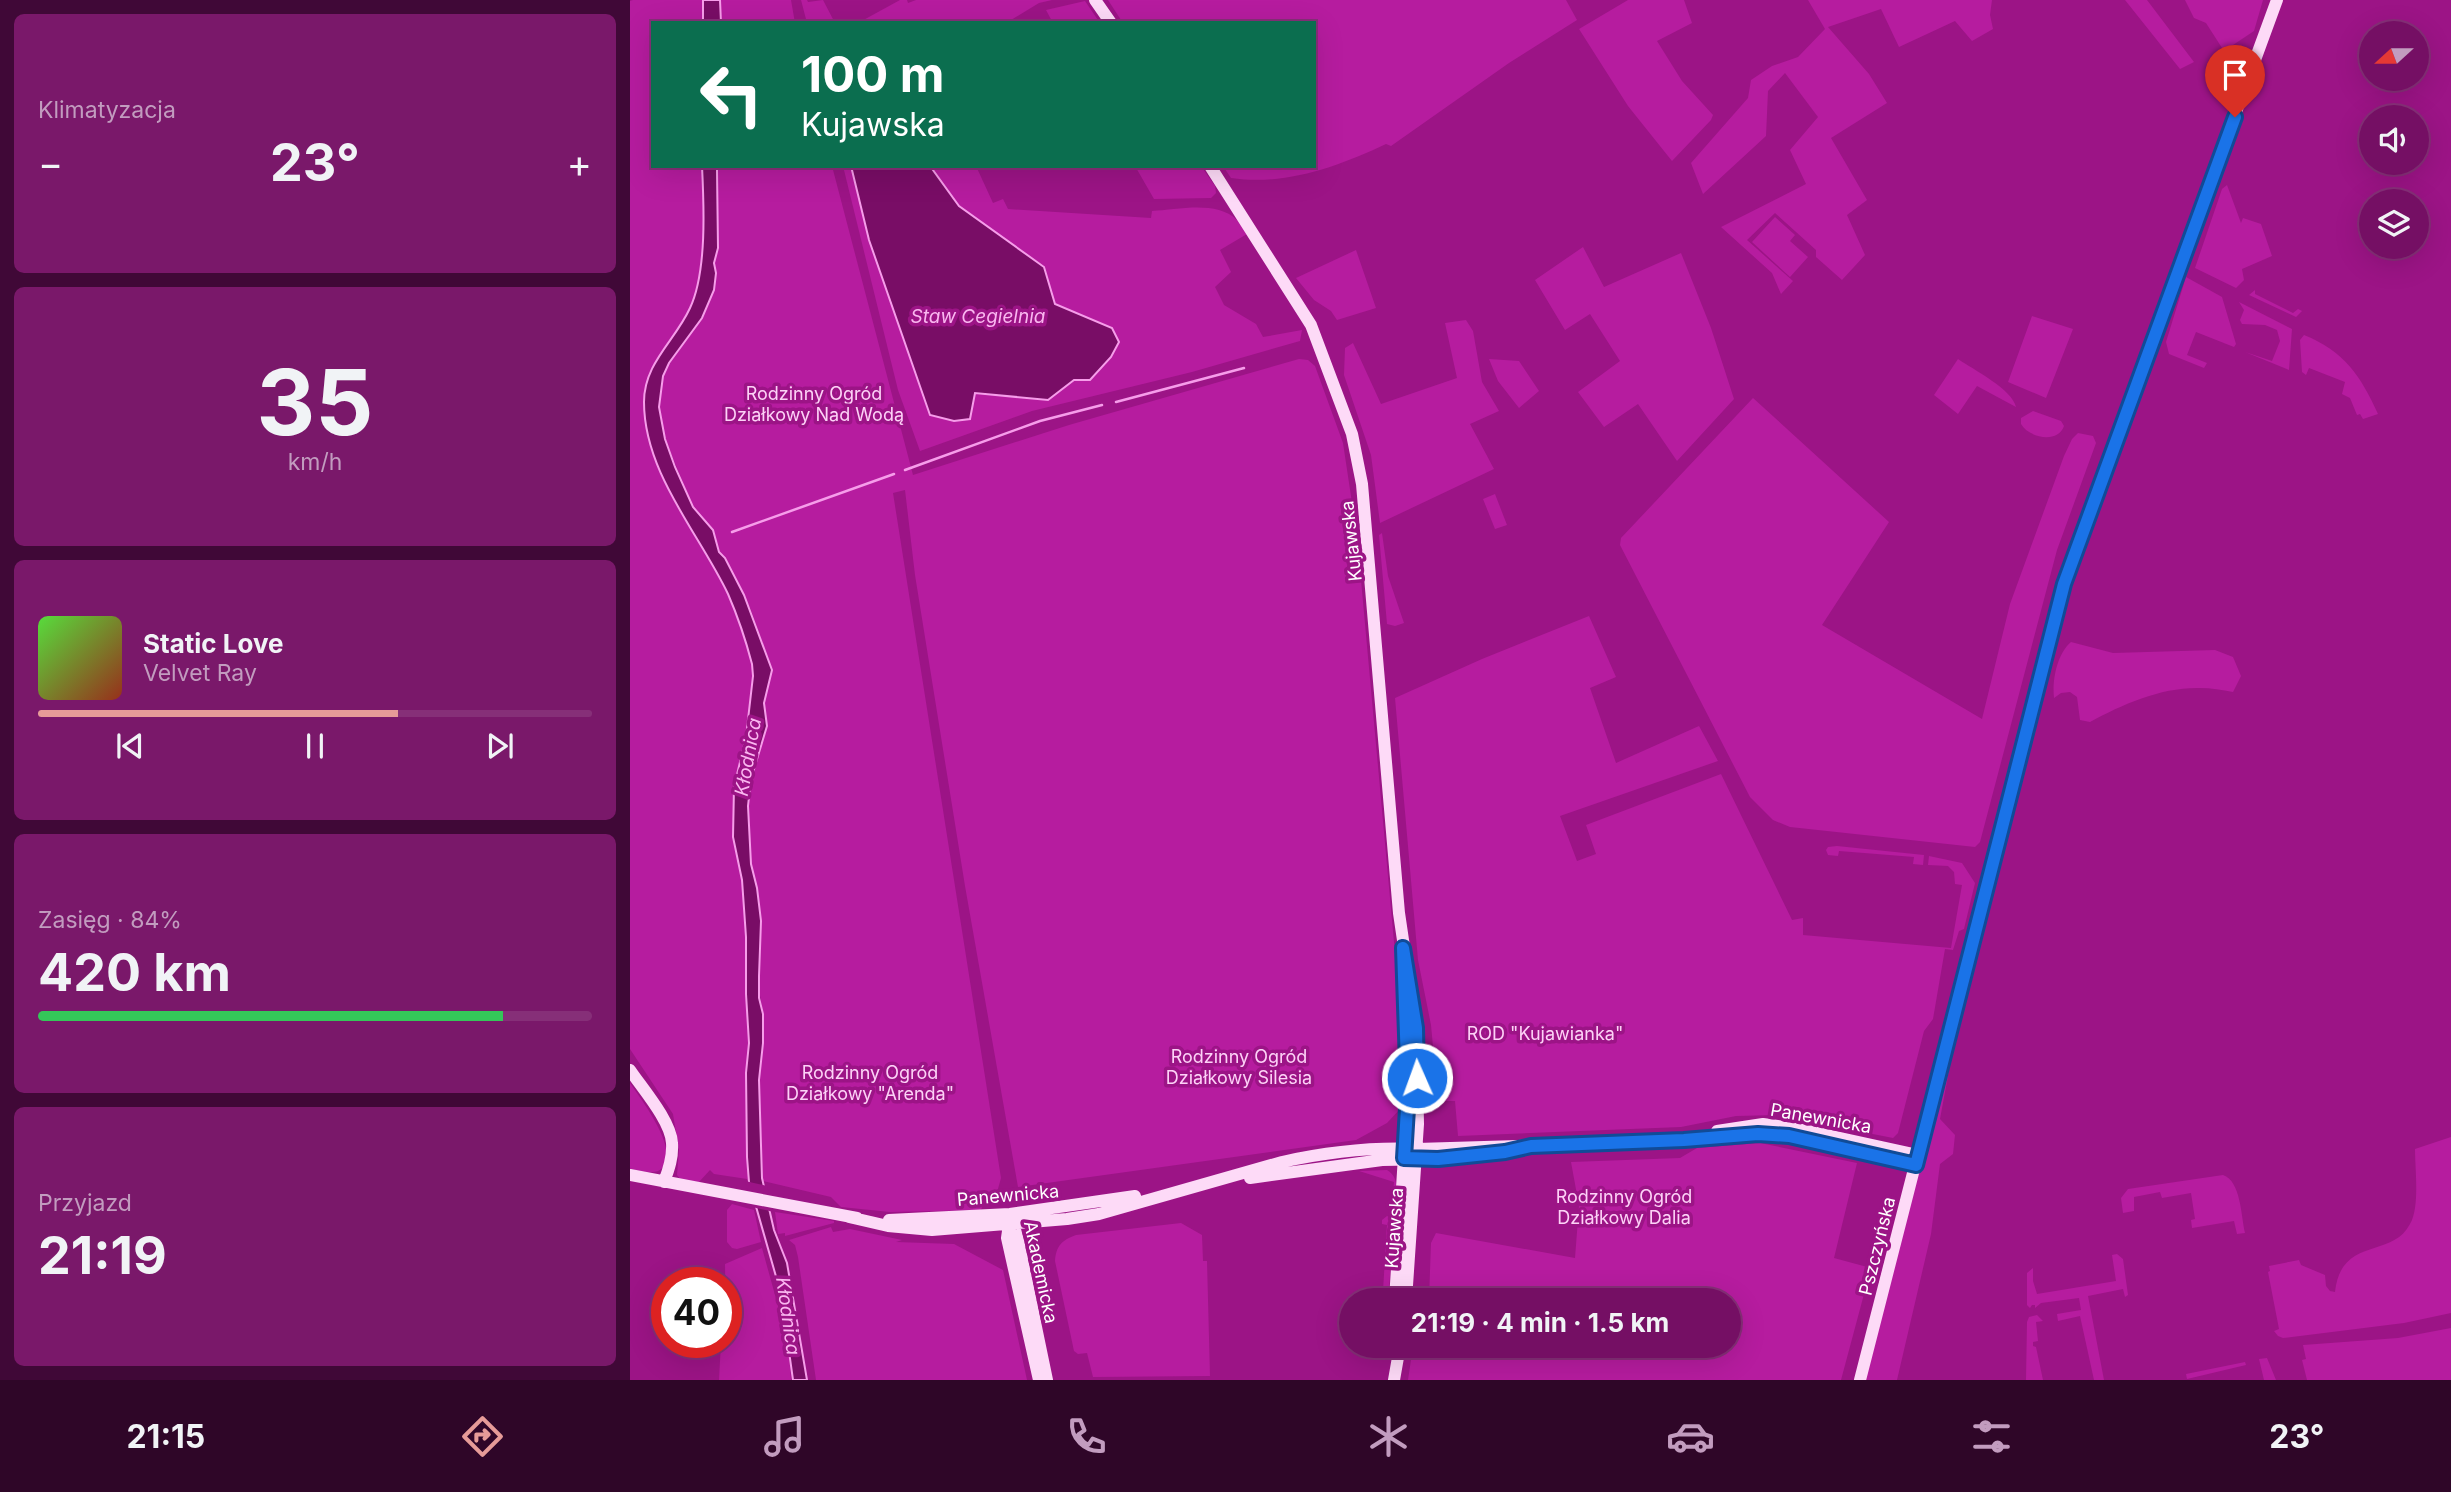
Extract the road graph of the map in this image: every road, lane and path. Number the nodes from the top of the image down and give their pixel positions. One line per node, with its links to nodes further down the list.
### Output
1 (1095, 0): 3 (street)
2 (2277, 0): 10 (street, Pszczyńska)
3 (1110, 21)
4 (1211, 168): 7 (street, Kujawska)
5 (630, 1070): 13 (street)
6 (1531, 1146): 7 (street, Panewnicka); 8 (street, Panewnicka); 10 (street, Panewnicka)
7 (1410, 1154): 8 (street, Panewnicka); 9 (street, Panewnicka); 12 (street, Panewnicka); 14 (street, Kujawska)
8 (1438, 1159): 14 (street)
9 (1382, 1160): 12 (street, Panewnicka); 14 (street)
10 (1917, 1160): 29 (street, Pszczyńska)
11 (630, 1175): 13 (street, Panewnicka)
12 (1218, 1181): 15 (street, Panewnicka)
13 (664, 1182): 16 (street, Panewnicka)
14 (1408, 1186): 22 (street, Kujawska); 23 (street, Kujawska)
15 (1169, 1192): 17 (street, Panewnicka); 18 (street, Panewnicka)
16 (849, 1217): 17 (street, Panewnicka); 19 (street, Panewnicka)
17 (1011, 1220): 18 (street, Panewnicka); 19 (street, Panewnicka); 20 (street, Akademicka); 21 (street, Akademicka)
18 (1031, 1222): 21 (street)
19 (988, 1226): 20 (street)
20 (1007, 1238): 26 (street, Akademicka)
21 (1019, 1245): 27 (street, Akademicka)
22 (1396, 1288)
23 (1406, 1288)
24 (1392, 1358): 28 (street)
25 (1397, 1358): 28 (street)
26 (1039, 1380)
27 (1046, 1380)
28 (1392, 1380)
29 (1860, 1380)

